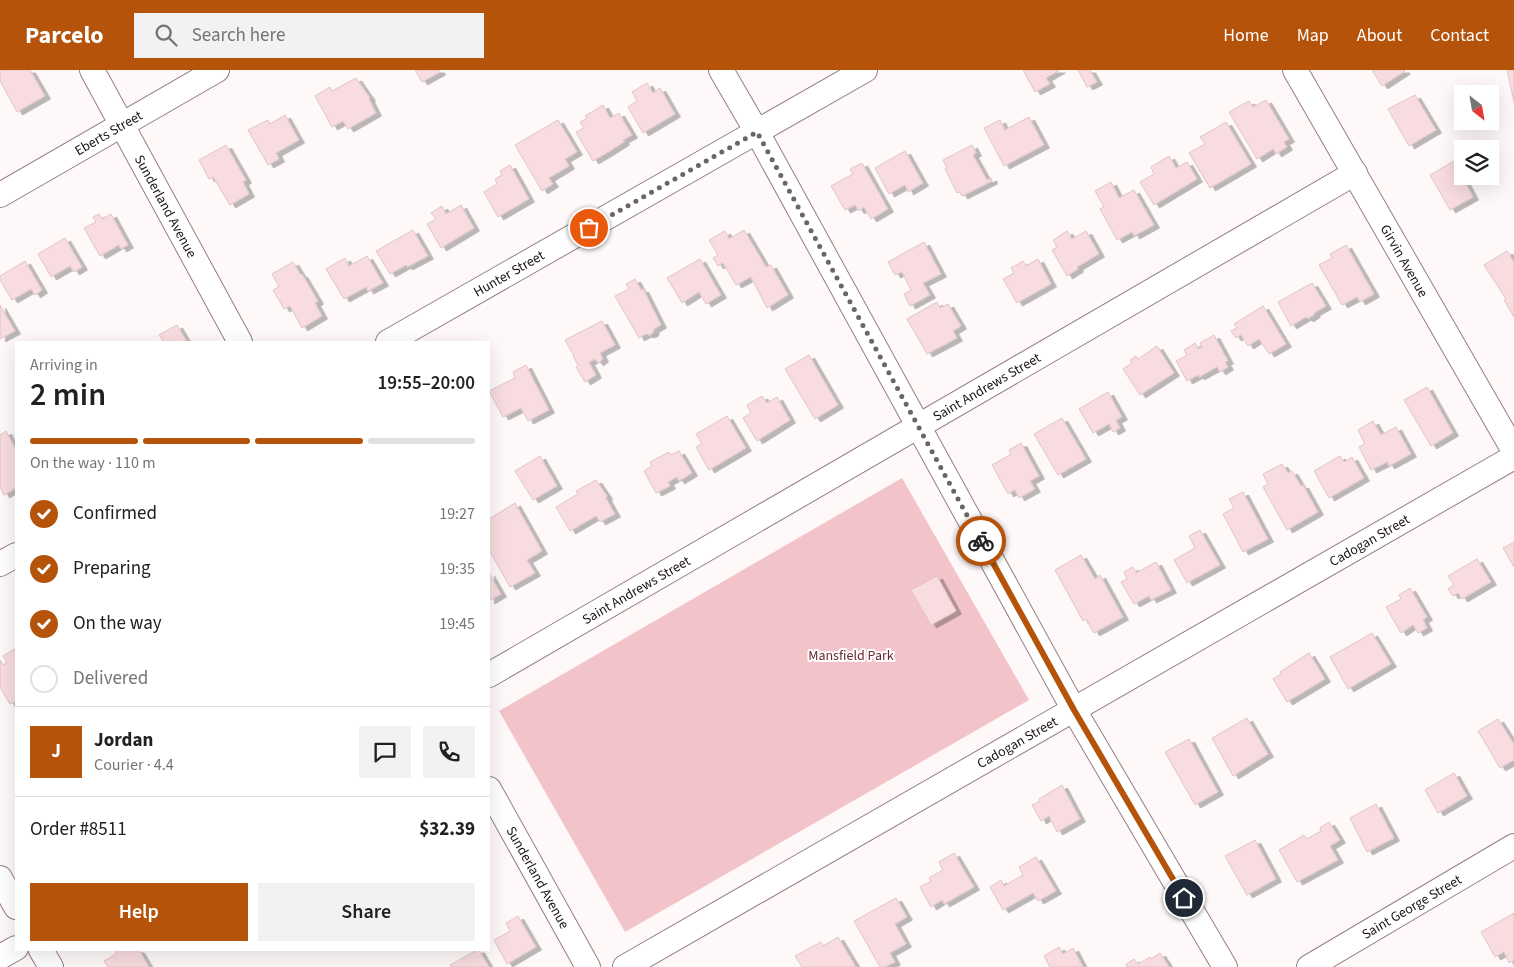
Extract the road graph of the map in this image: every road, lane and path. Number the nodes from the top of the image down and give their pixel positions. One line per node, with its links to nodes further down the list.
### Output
1 (92, 70): 6 (street, Sunderland Avenue)
2 (217, 70): 6 (street, Eberts Street)
3 (721, 70): 7 (street)
4 (865, 70): 7 (street, Hunter Street)
5 (1295, 70): 8 (street, Girvin Avenue)
6 (122, 124): 9 (street, Eberts Street); 10 (street, Sunderland Avenue)
7 (757, 132): 11 (street, Hunter Street); 12 (street)
8 (1355, 173): 12 (street, Saint Andrews Street); 13 (street, Girvin Avenue)
9 (0, 195)
10 (239, 341)
11 (390, 341)
12 (918, 426): 17 (street, Saint Andrews Street); 18 (street)
13 (1514, 451)
14 (1514, 457): 18 (street, Cadogan Street)
15 (15, 556): 16 (street)
16 (0, 564)
17 (490, 673)
18 (1074, 710): 28 (street, Cadogan Street); 29 (street)
19 (490, 791): 27 (street, Sunderland Avenue)
20 (1514, 846): 30 (street, Saint George Street)
21 (0, 878): 22 (street)
22 (15, 905)
23 (15, 949): 25 (street)
24 (42, 951): 26 (street)
25 (0, 957)
26 (51, 967)
27 (588, 967)
28 (625, 967)
29 (1225, 967)
30 (1309, 967)

